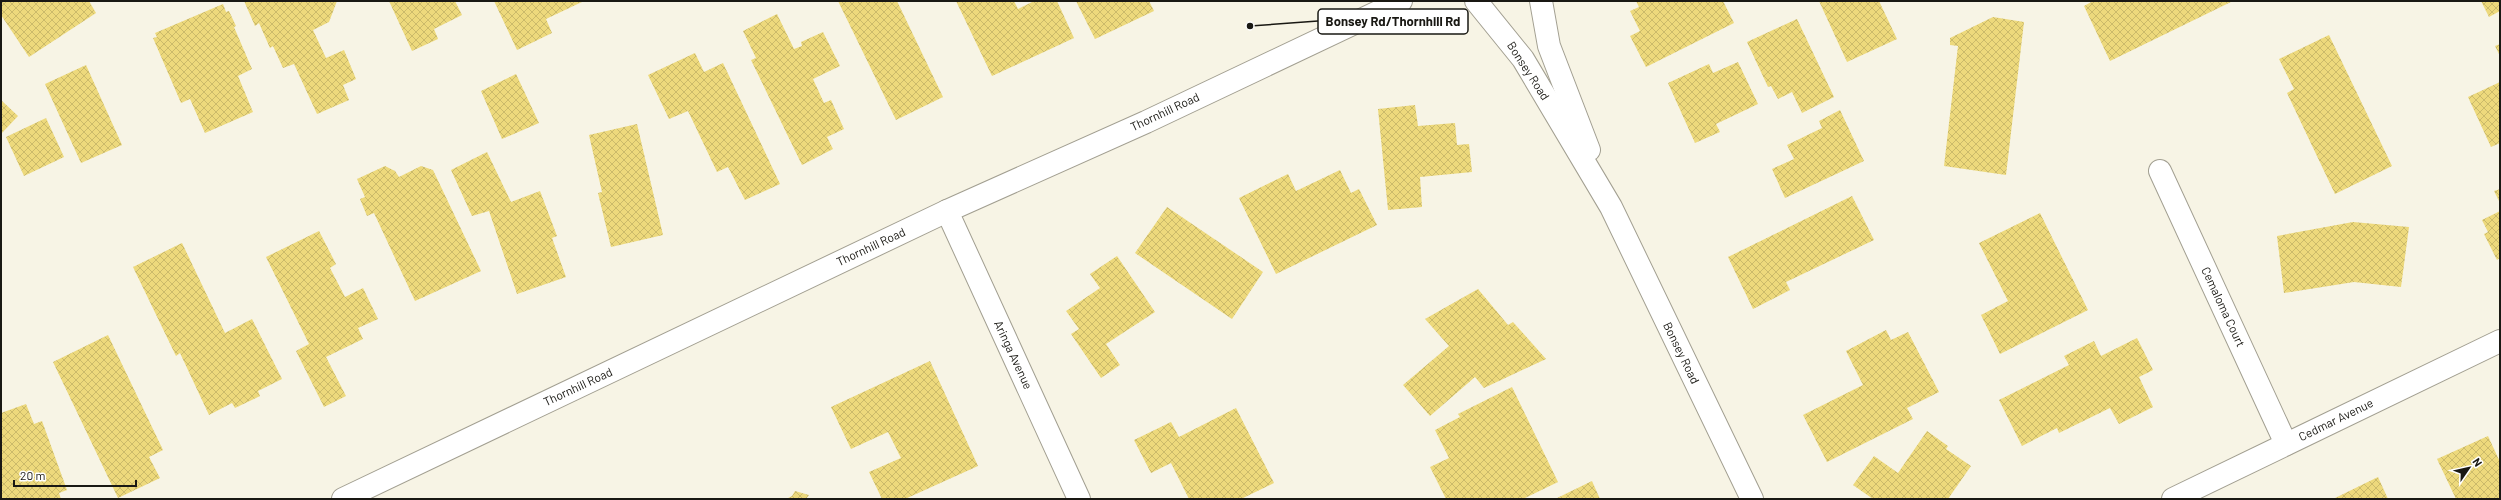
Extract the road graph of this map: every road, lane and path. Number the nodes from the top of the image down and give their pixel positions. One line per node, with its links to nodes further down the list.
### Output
1 (1401, 1): 6 (street, Thornhill Road)
2 (1476, 1): 5 (street, Bonsey Road)
3 (1541, 1): 5 (street, Bonsey Road)
4 (2160, 171): 8 (street, Cemaloma Court)
5 (1610, 207): 11 (street, Bonsey Road)
6 (947, 211): 9 (street, Thornhill Road); 10 (street, Aringa Avenue)
7 (2500, 342): 8 (street, Cedmar Avenue)
8 (2286, 444): 12 (street, Cedmar Avenue)
9 (343, 499)
10 (1079, 499)
11 (1752, 499)
12 (2173, 499)

